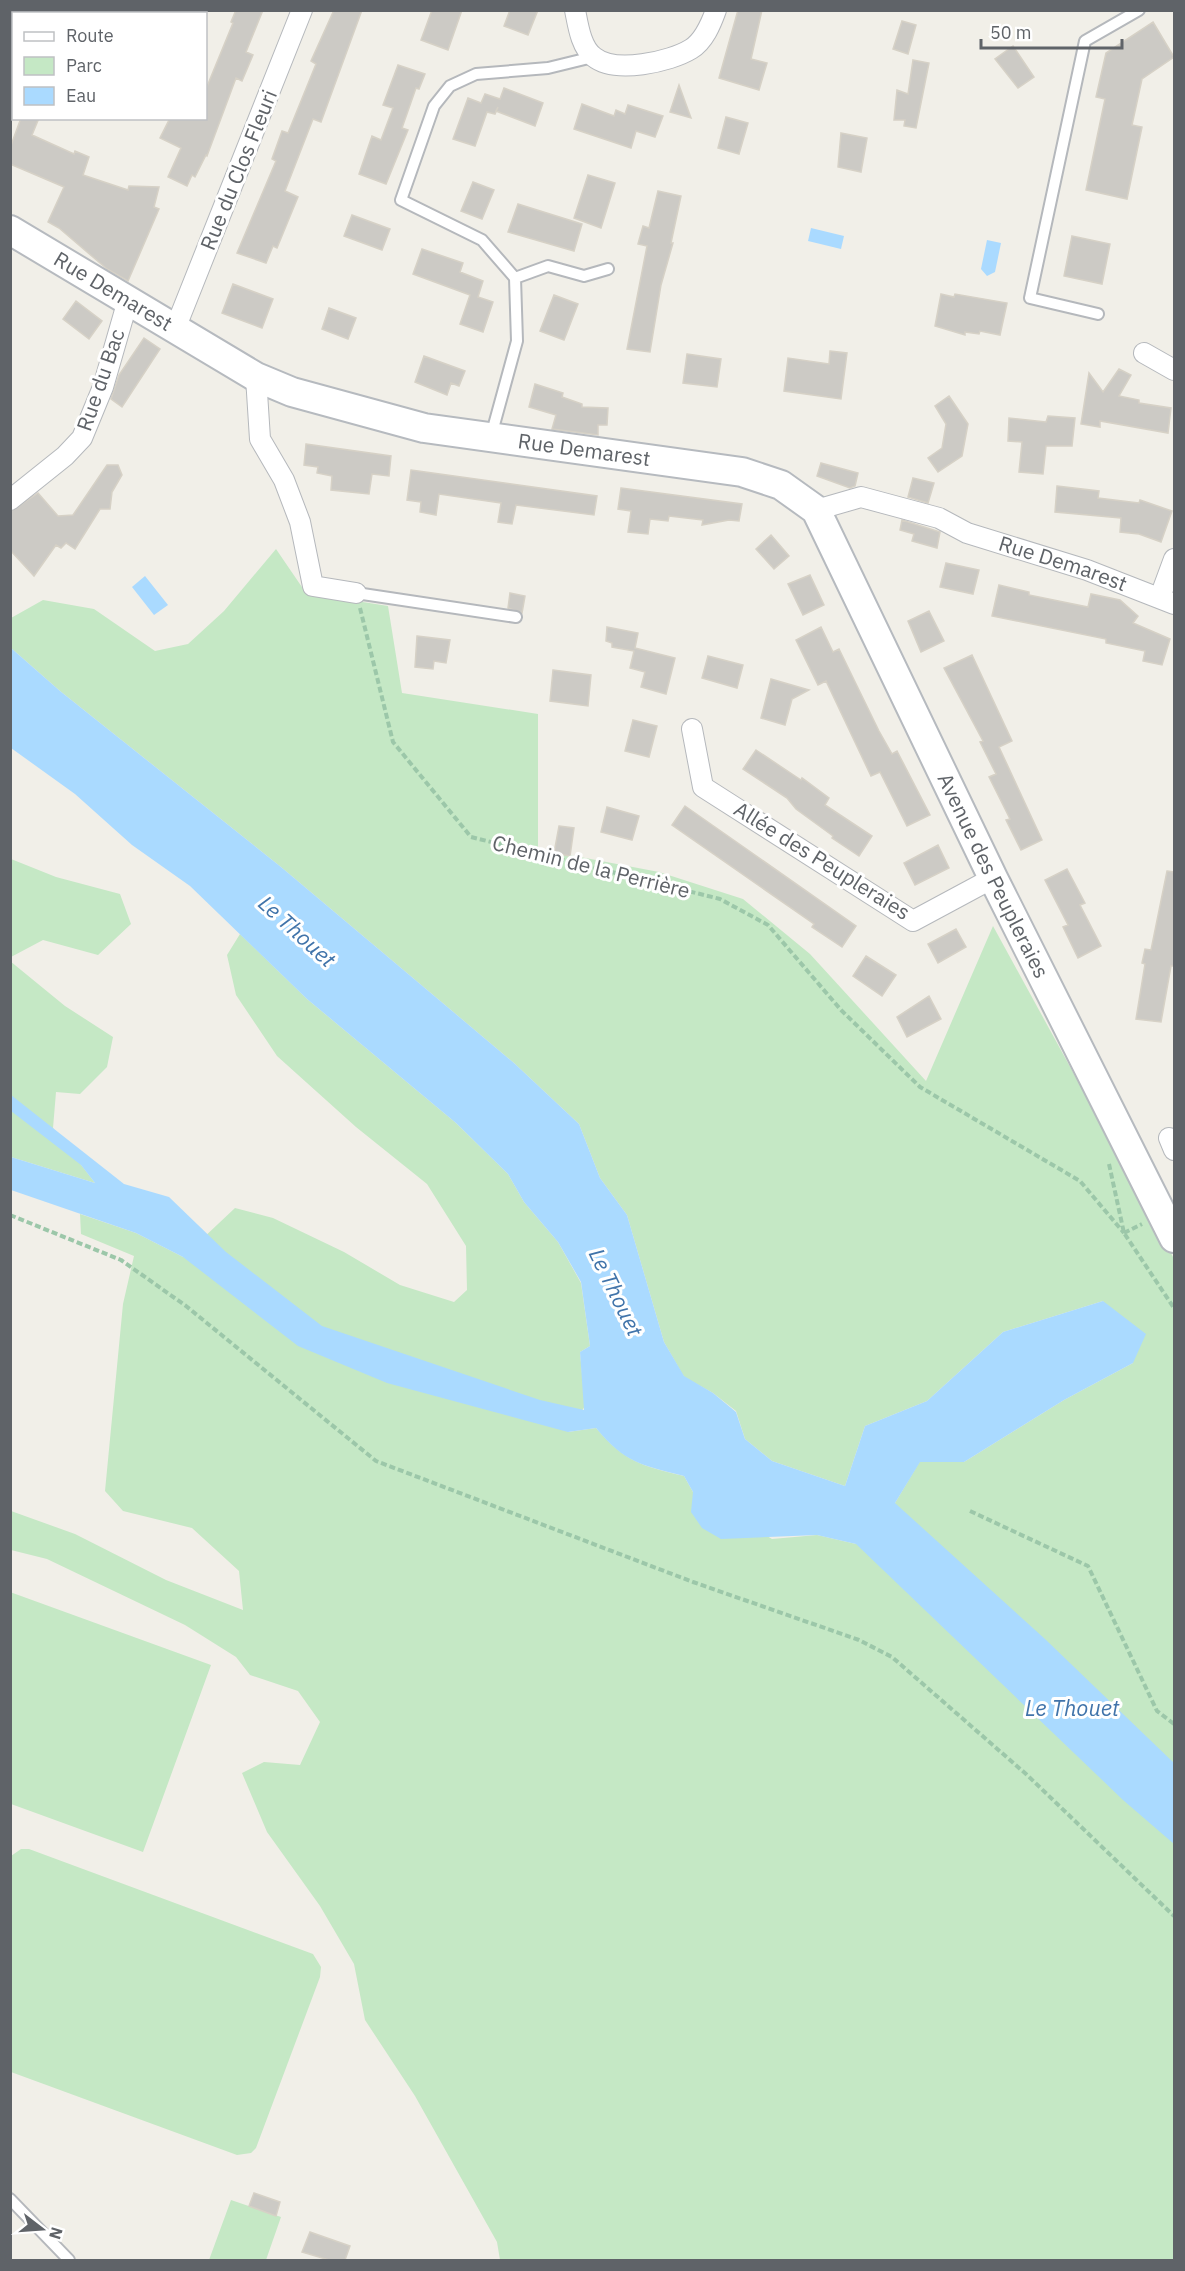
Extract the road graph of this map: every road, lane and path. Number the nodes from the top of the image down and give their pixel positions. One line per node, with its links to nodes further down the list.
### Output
1 (302, 10): 11 (street, Rue du Clos Fleuri)
2 (575, 10): 5 (street)
3 (716, 10): 5 (street)
4 (1139, 10): 10 (lane)
5 (593, 57): 8 (lane)
6 (10, 230): 9 (street, Rue Demarest)
7 (608, 269): 8 (lane)
8 (515, 278): 15 (lane)
9 (128, 300): 11 (street, Rue Demarest); 16 (street, Rue du Bac)
10 (1098, 314)
11 (175, 329): 14 (street, Rue Demarest)
12 (1144, 353): 13 (street)
13 (1174, 370)
14 (256, 377): 15 (street, Rue Demarest); 19 (street)
15 (490, 439): 17 (street, Rue Demarest)
16 (10, 500)
17 (816, 510): 20 (street, Rue Demarest); 23 (street, Avenue des Peupleraies)
18 (1174, 559): 20 (street)
19 (356, 593): 21 (lane); 26 (path, Chemin de la Perrière)
20 (1167, 600)
21 (516, 617)
22 (692, 729): 23 (street, Allée des Peupleraies)
23 (993, 878): 25 (street, Avenue des Peupleraies)
24 (10, 1215): 29 (path)
25 (1174, 1238)
26 (1174, 1308)
27 (970, 1511): 28 (path)
28 (1174, 1724)
29 (1174, 1916)
30 (10, 2199): 31 (lane)
31 (69, 2260)

